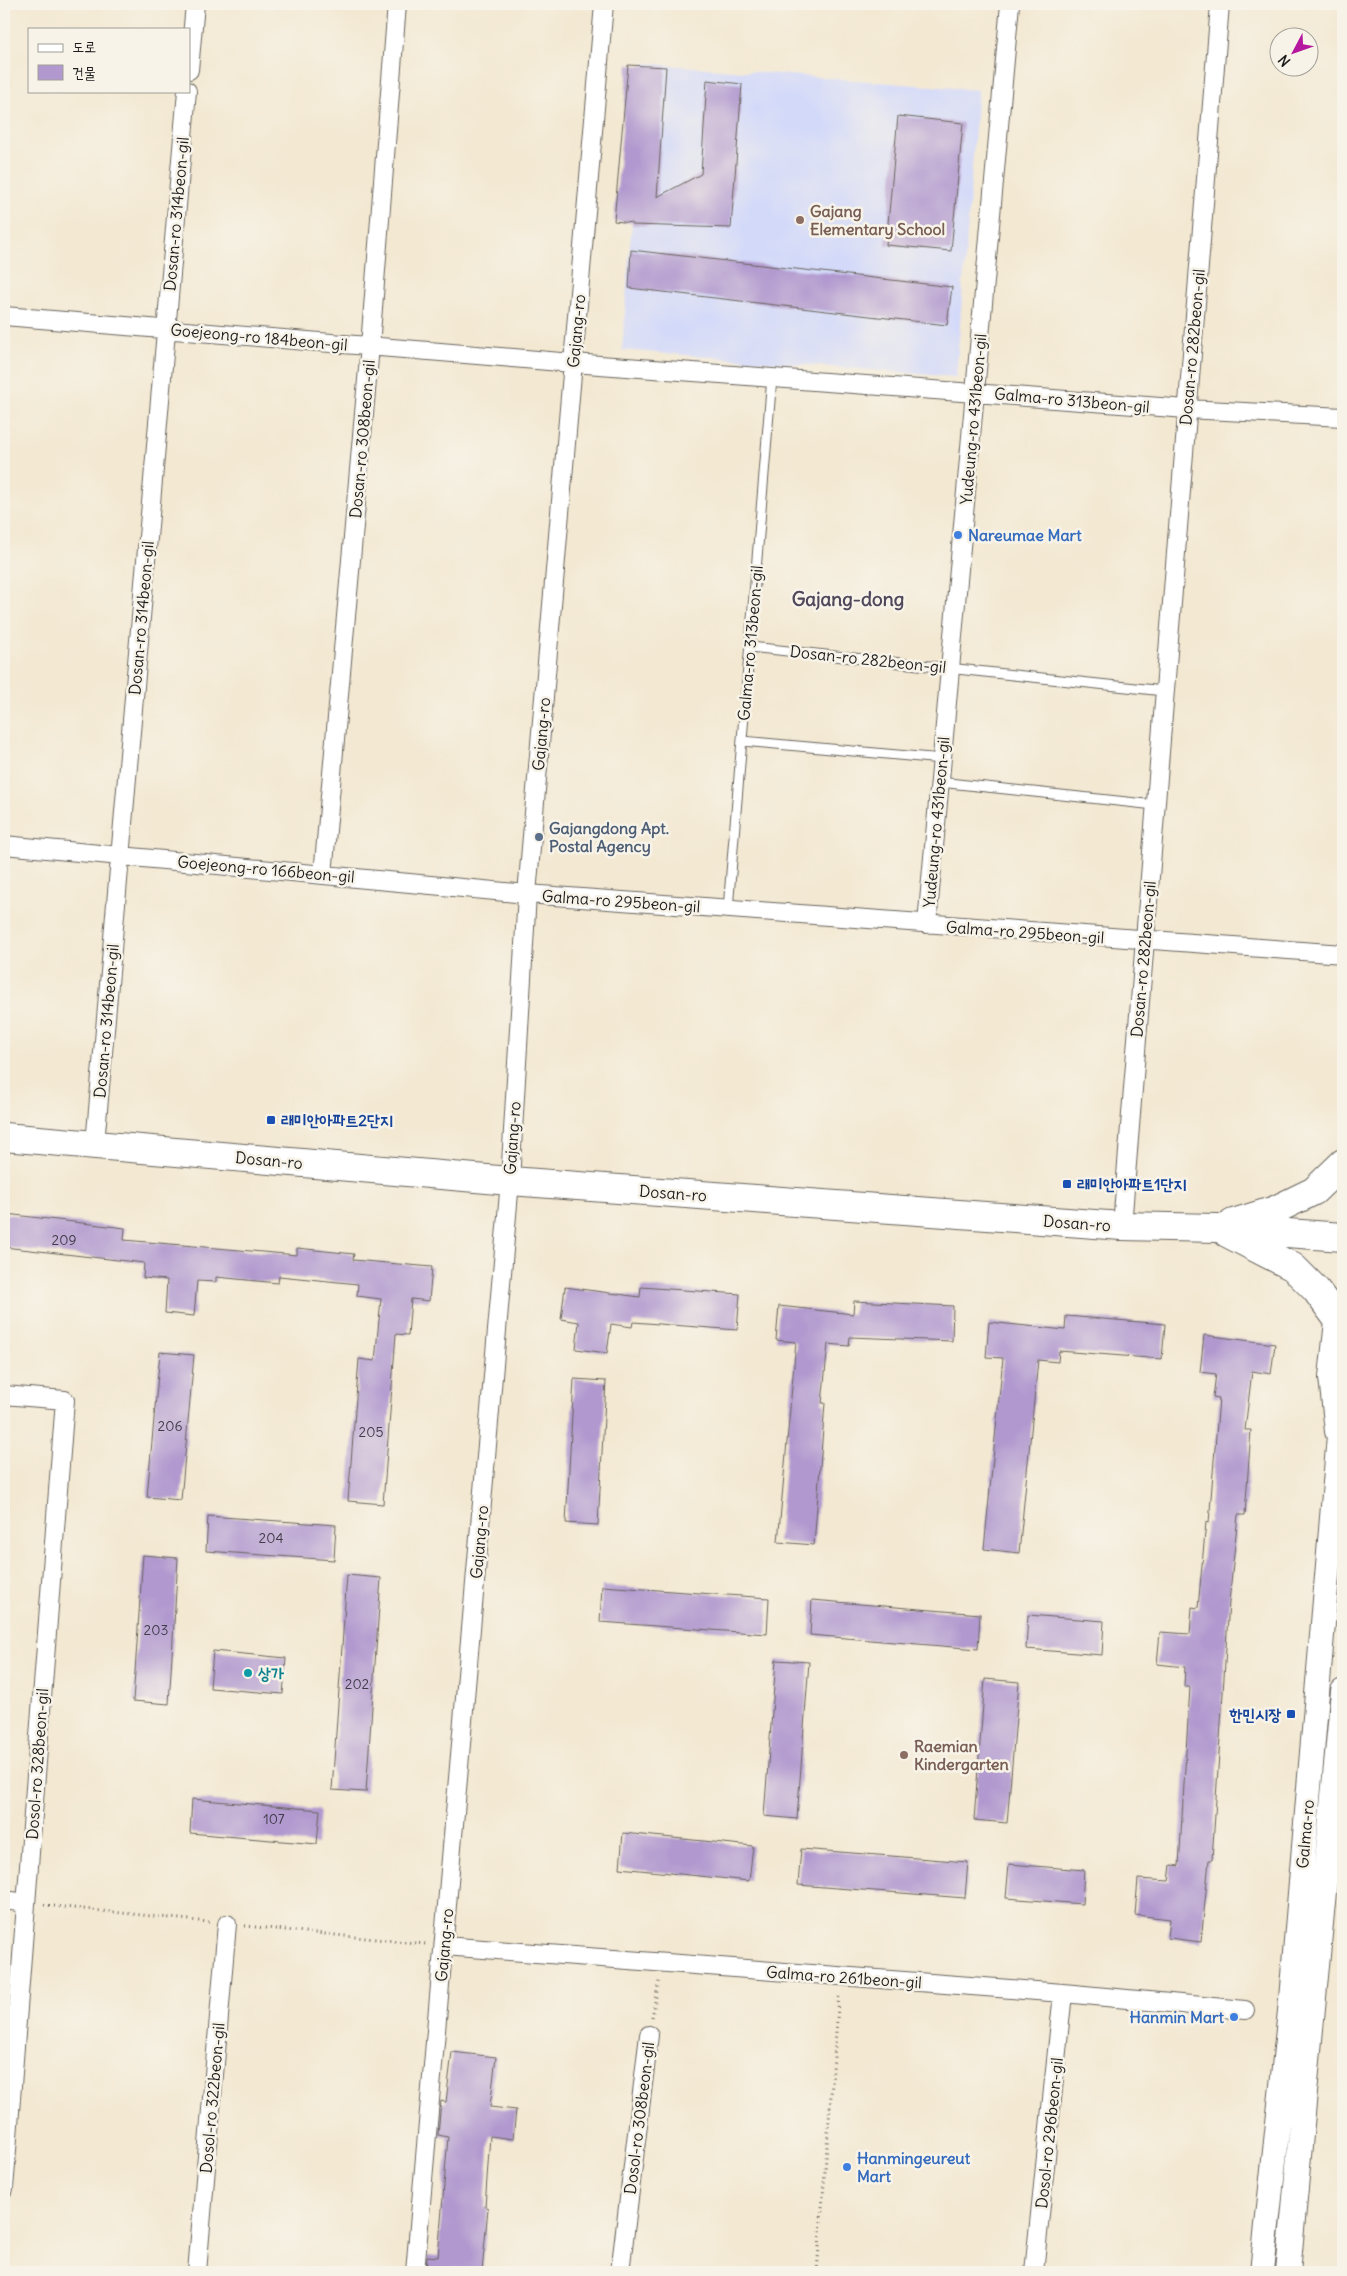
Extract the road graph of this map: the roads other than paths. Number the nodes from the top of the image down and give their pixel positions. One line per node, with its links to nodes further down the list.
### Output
1 (194, 4): 6 (street)
2 (397, 4): 10 (street, Dosan-ro 308beon-gil)
3 (604, 4): 11 (street, Gajang-ro)
4 (1010, 4): 13 (street, Yudeung-ro 431beon-gil)
5 (1220, 4): 14 (street, Dosan-ro 282beon-gil)
6 (190, 57)
7 (187, 92): 9 (street, Dosan-ro 314beon-gil)
8 (4, 316): 9 (street, Goejeong-ro 184beon-gil)
9 (166, 329): 10 (street, Goejeong-ro 184beon-gil); 24 (street, Dosan-ro 314beon-gil)
10 (370, 346): 11 (street, Goejeong-ro 184beon-gil); 25 (street, Dosan-ro 308beon-gil)
11 (573, 363): 12 (street, Galma-ro 313beon-gil); 26 (street, Gajang-ro)
12 (772, 378): 13 (street, Galma-ro 313beon-gil); 16 (lane, Galma-ro 313beon-gil)
13 (975, 392): 14 (street, Galma-ro 313beon-gil); 17 (street, Yudeung-ro 431beon-gil)
14 (1187, 409): 15 (street, Galma-ro 313beon-gil); 18 (street, Dosan-ro 282beon-gil)
15 (1343, 417)
16 (750, 647): 17 (lane, Dosan-ro 282beon-gil); 19 (lane, Galma-ro 313beon-gil)
17 (950, 668): 18 (lane, Dosan-ro 282beon-gil); 20 (street, Yudeung-ro 431beon-gil)
18 (1164, 691): 22 (street, Dosan-ro 282beon-gil)
19 (742, 741): 20 (lane); 27 (lane, Galma-ro 313beon-gil)
20 (942, 759): 21 (street, Yudeung-ro 431beon-gil)
21 (939, 782): 22 (lane); 28 (street, Yudeung-ro 431beon-gil)
22 (1155, 805): 29 (street, Dosan-ro 282beon-gil)
23 (4, 845): 24 (street, Goejeong-ro 166beon-gil)
24 (120, 856): 25 (street, Goejeong-ro 166beon-gil); 32 (street, Dosan-ro 314beon-gil)
25 (323, 875): 26 (street, Goejeong-ro 166beon-gil)
26 (528, 894): 27 (street, Galma-ro 295beon-gil); 34 (street, Gajang-ro)
27 (728, 909): 28 (street, Galma-ro 295beon-gil)
28 (927, 924): 29 (street, Galma-ro 295beon-gil)
29 (1144, 941): 30 (street, Galma-ro 295beon-gil); 35 (street, Dosan-ro 282beon-gil)
30 (1343, 954)
31 (4, 1137): 32 (main road, Dosan-ro)
32 (95, 1144): 34 (main road, Dosan-ro)
33 (1343, 1163): 36 (main road)
34 (510, 1181): 35 (main road, Dosan-ro); 45 (street, Gajang-ro)
35 (1122, 1226): 36 (main road, Dosan-ro)
36 (1217, 1228): 37 (main road, Dosan-ro); 40 (main road)
37 (1343, 1237)
38 (4, 1395): 43 (street, Dosol-ro 328beon-gil)
39 (1343, 1396): 40 (main road, Galma-ro)
40 (1339, 1431): 54 (main road, Galma-ro)
41 (1343, 1691): 55 (main road, Galma-ro)
42 (4, 1900): 43 (street)
43 (26, 1903): 49 (street, Dosol-ro 328beon-gil)
44 (227, 1924): 50 (street, Dosol-ro 322beon-gil)
45 (444, 1946): 46 (street, Galma-ro 261beon-gil); 51 (street, Gajang-ro)
46 (1063, 1993): 47 (street, Galma-ro 261beon-gil); 53 (street, Dosol-ro 296beon-gil)
47 (1245, 2010)
48 (649, 2035): 52 (street, Dosol-ro 308beon-gil)
49 (4, 2190)
50 (197, 2272)
51 (416, 2272)
52 (620, 2272)
53 (1034, 2272)
54 (1262, 2272)
55 (1288, 2272)

